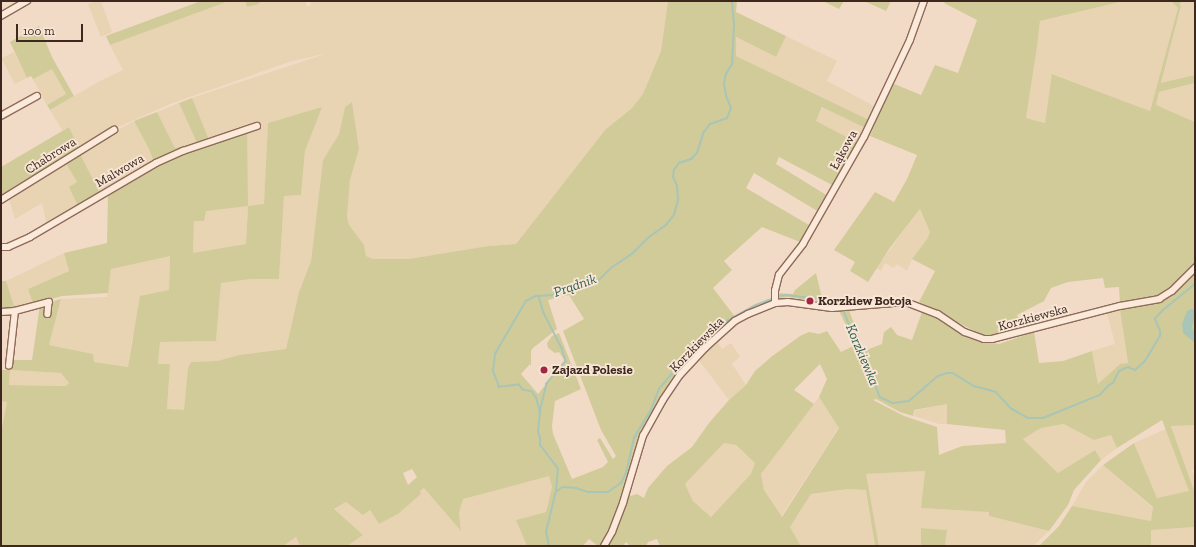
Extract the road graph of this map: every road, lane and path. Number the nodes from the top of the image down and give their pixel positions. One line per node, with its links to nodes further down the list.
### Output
1 (27, 1): 3 (street)
2 (924, 1): 11 (street, Łąkowa)
3 (1, 16)
4 (37, 96): 5 (street)
5 (1, 116)
6 (257, 126): 9 (street, Malwowa)
7 (114, 130): 8 (street, Chabrowa)
8 (1, 200)
9 (1, 247)
10 (1195, 268): 11 (street, Korzkiewska)
11 (775, 304): 16 (street, Korzkiewska)
12 (15, 311): 13 (street); 14 (street); 15 (street)
13 (1, 312)
14 (48, 314)
15 (9, 366)
16 (604, 546)

